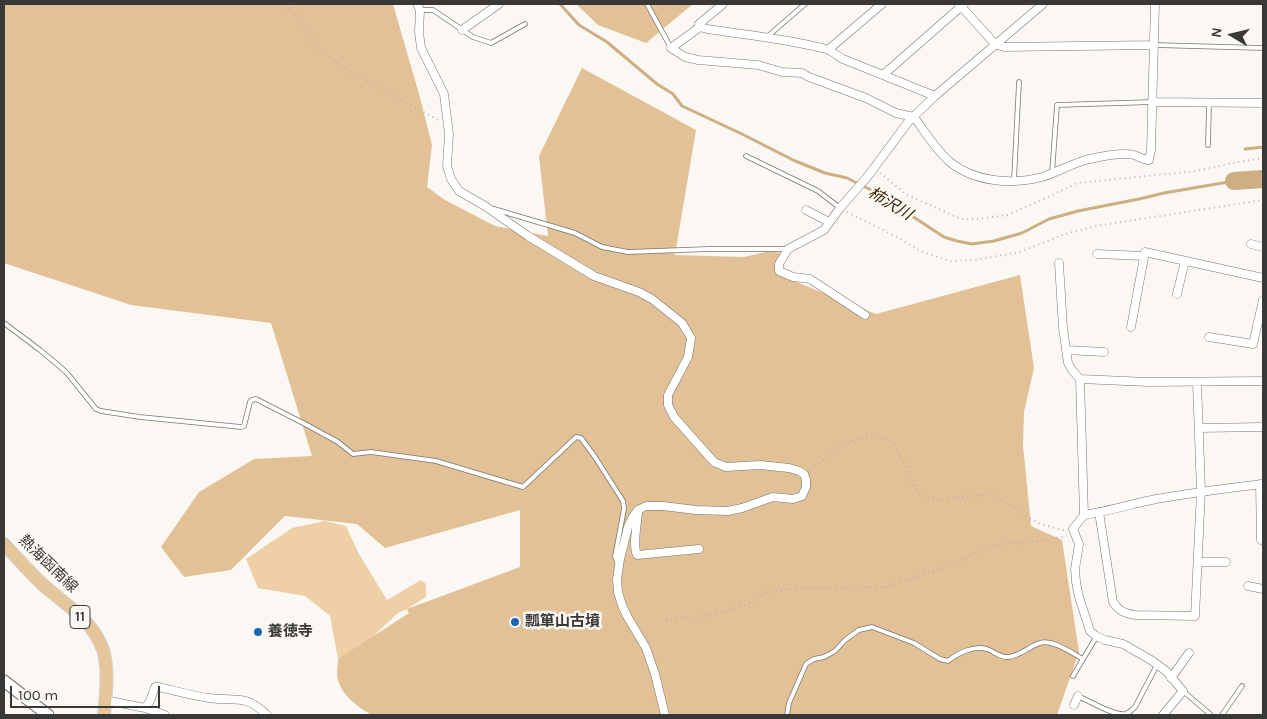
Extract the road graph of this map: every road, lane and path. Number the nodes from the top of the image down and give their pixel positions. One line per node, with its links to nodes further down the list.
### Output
1 (284, 4): 27 (path)
2 (499, 4): 13 (street)
3 (647, 4): 17 (lane)
4 (722, 4): 12 (street)
5 (805, 4): 14 (lane)
6 (882, 4): 19 (street)
7 (1043, 4): 15 (street)
8 (1155, 4): 16 (street)
9 (961, 5): 15 (street); 20 (street)
10 (418, 7): 13 (lane); 27 (street)
11 (525, 24): 13 (lane)
12 (700, 26): 14 (street); 17 (street)
13 (462, 30)
14 (766, 38): 19 (street)
15 (995, 44): 16 (street); 22 (street)
16 (1154, 45): 18 (lane); 23 (street)
17 (671, 48): 26 (street)
18 (1263, 48)
19 (829, 50): 20 (street)
20 (883, 75): 22 (street)
21 (1019, 82): 33 (lane)
22 (935, 96): 26 (street)
23 (1152, 102): 24 (street); 32 (street); 32 (lane)
24 (1209, 102): 25 (street); 28 (lane)
25 (1263, 103)
26 (914, 117): 31 (street); 33 (street)
27 (448, 126): 35 (street)
28 (1208, 145)
29 (746, 156): 36 (lane)
30 (1263, 158): 31 (path)
31 (874, 169): 36 (street)
32 (1052, 173): 33 (street)
33 (1014, 180)
34 (1263, 200): 36 (path)
35 (485, 206): 41 (lane); 60 (street)
36 (841, 206): 38 (street)
37 (806, 210): 38 (street)
38 (829, 222): 41 (street)
39 (1251, 244): 40 (street)
40 (1263, 247)
41 (788, 249): 49 (street)
42 (1096, 254): 43 (street)
43 (1144, 256): 44 (street); 51 (street)
44 (1184, 261): 46 (street); 47 (street)
45 (1059, 263): 53 (street)
46 (1263, 278)
47 (1177, 294)
48 (1263, 302): 52 (street)
49 (865, 315)
50 (4, 323): 72 (lane)
51 (1131, 328)
52 (1209, 337)
53 (1066, 350): 54 (street); 55 (street)
54 (1104, 352)
55 (1080, 379): 57 (street); 65 (street)
56 (1263, 381): 57 (street)
57 (1196, 382): 59 (street)
58 (1263, 427): 59 (street)
59 (1199, 428): 62 (street)
60 (804, 474): 63 (street); 66 (path)
61 (1262, 484): 62 (street); 67 (street)
62 (1202, 491): 64 (street); 70 (street)
63 (638, 510): 69 (street); 72 (street)
64 (1099, 512): 65 (street); 70 (street)
65 (1084, 515): 66 (street)
66 (1075, 534): 75 (path); 76 (street)
67 (1261, 540)
68 (4, 544): 86 (main road, 熱海函南線 / 11)
69 (699, 549)
70 (1198, 562): 71 (street)
71 (1226, 562)
72 (619, 566): 93 (street)
73 (1248, 586): 74 (street)
74 (1263, 589)
75 (666, 620)
76 (1098, 636): 78 (lane); 79 (street)
77 (1189, 653): 81 (street)
78 (1083, 659): 80 (lane); 94 (lane)
79 (1158, 664): 81 (street); 85 (lane)
80 (1073, 676)
81 (1171, 678): 84 (street)
82 (4, 681): 89 (main road)
83 (1242, 686): 97 (lane)
84 (1183, 691): 95 (street); 96 (lane)
85 (1078, 696): 87 (street)
86 (105, 700): 88 (street); 90 (main road, 熱海函南線 / 11)
87 (1074, 705)
88 (145, 708): 91 (street); 92 (street)
89 (48, 715)
90 (104, 715)
91 (165, 715)
92 (267, 715)
93 (665, 715)
94 (788, 715)
95 (1163, 715)
96 (1211, 715)
97 (1222, 715)

